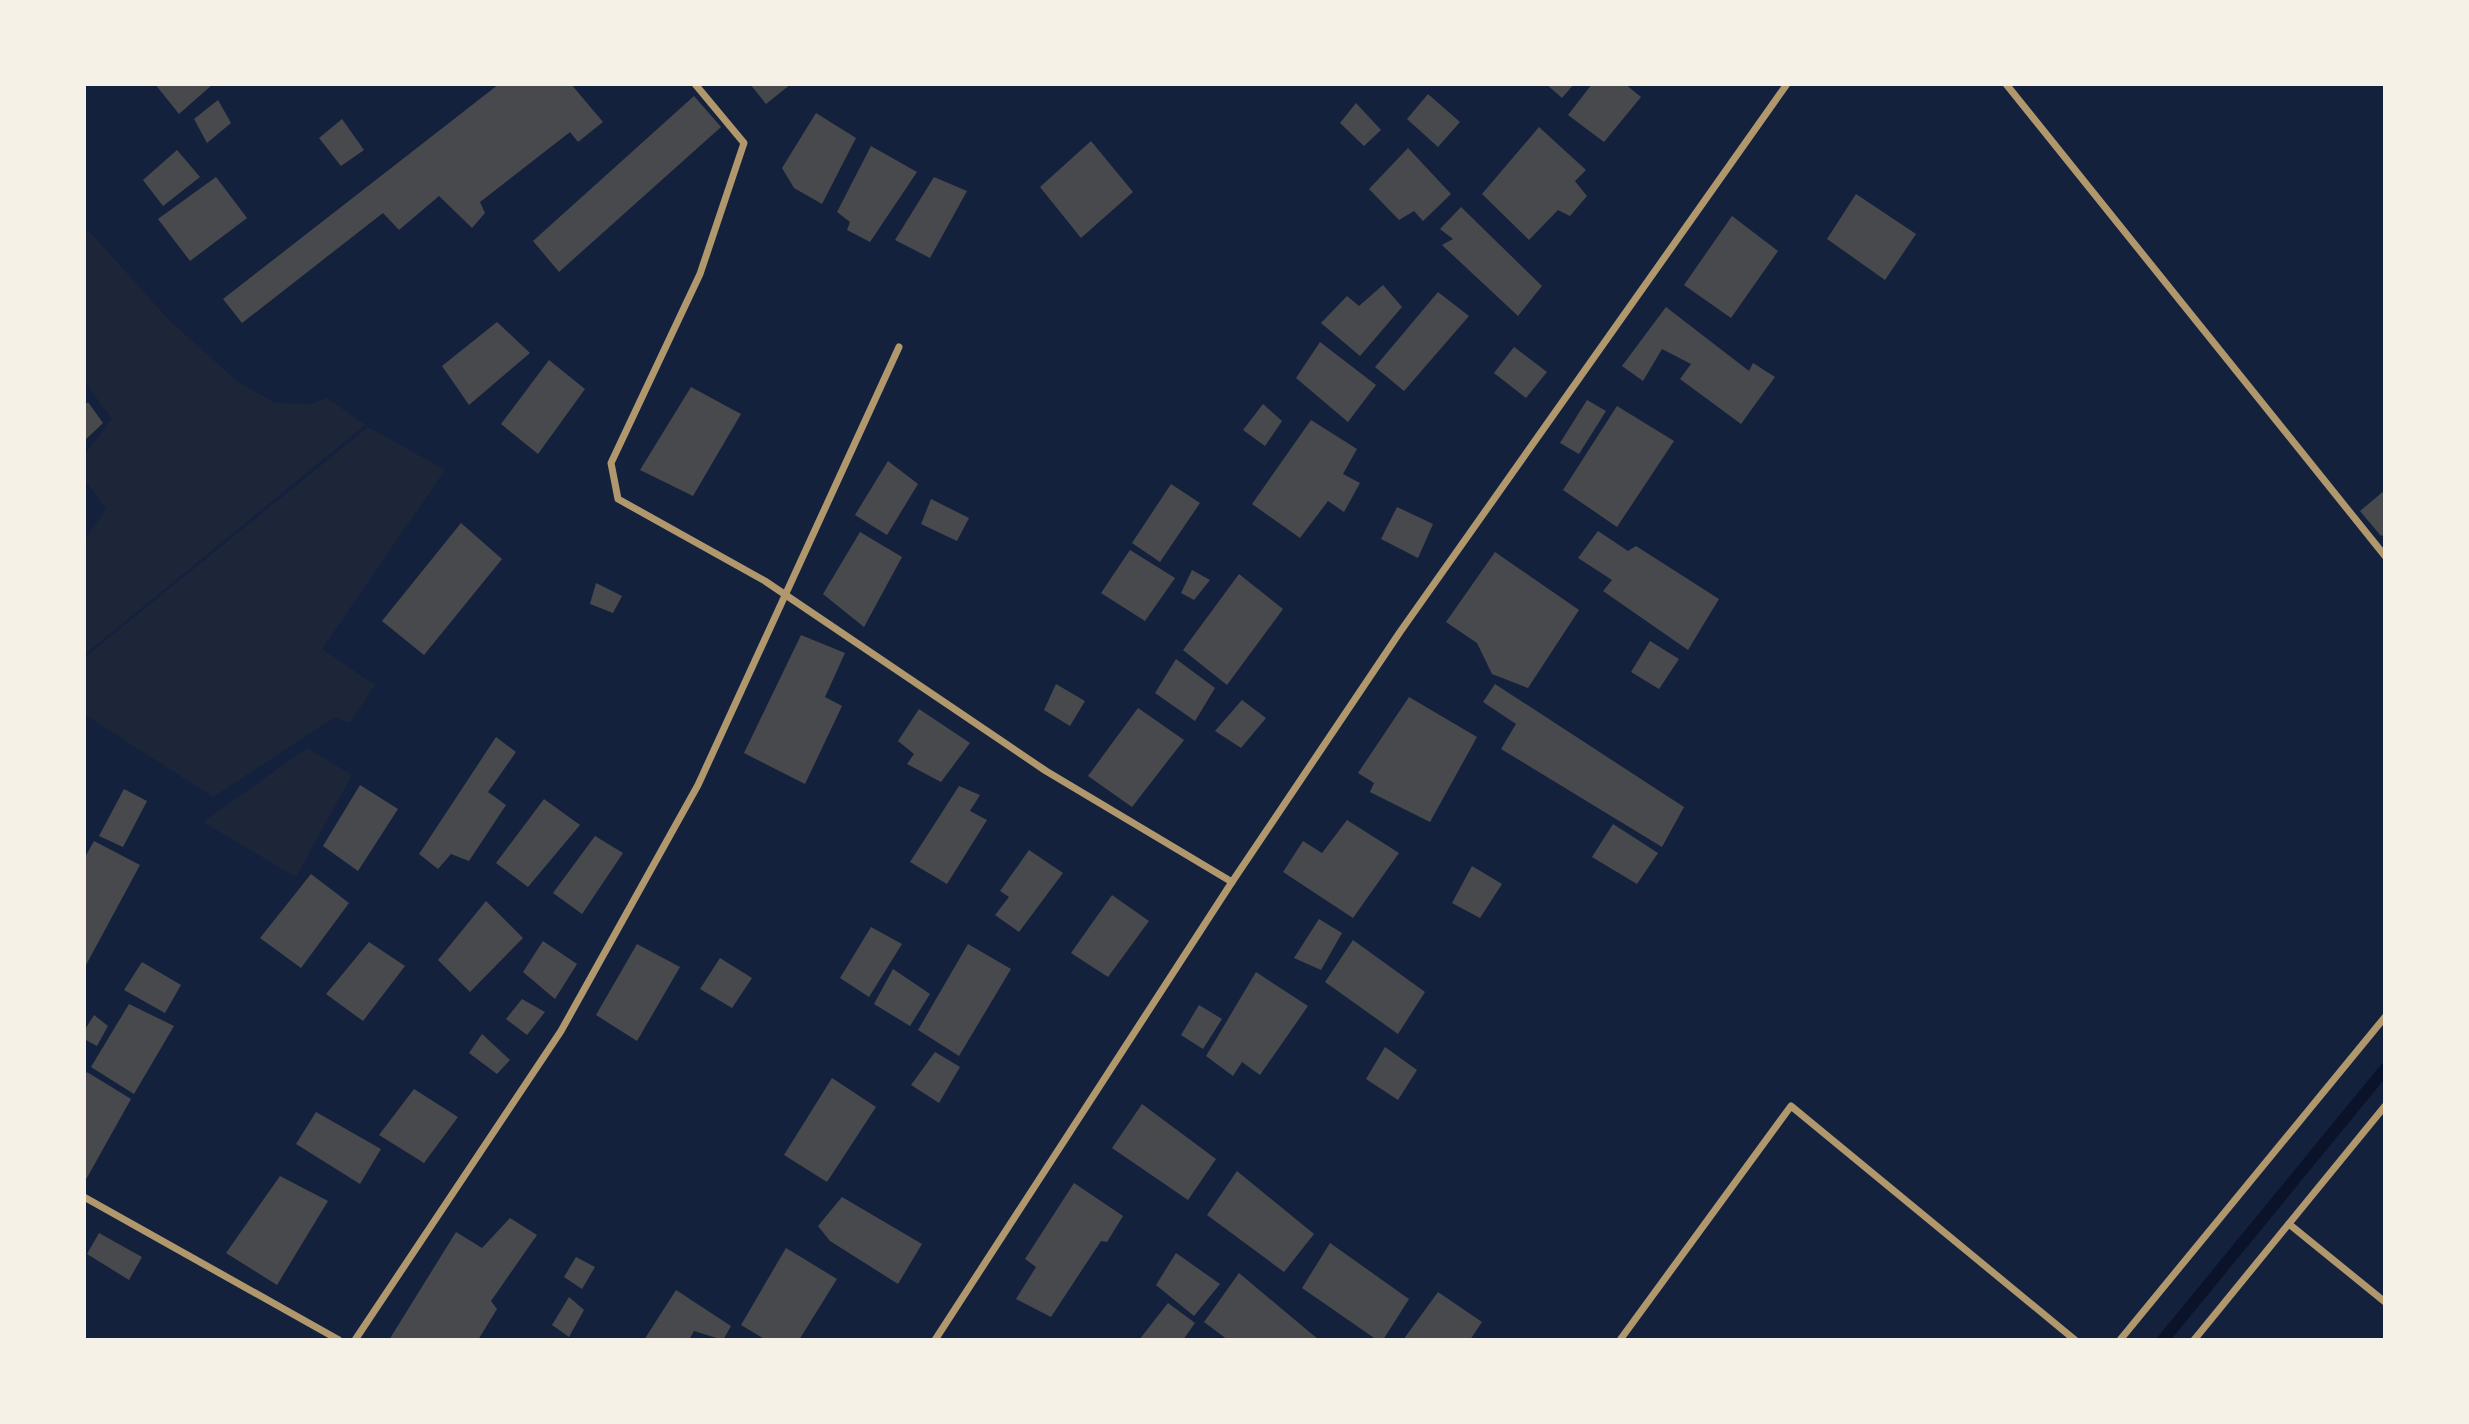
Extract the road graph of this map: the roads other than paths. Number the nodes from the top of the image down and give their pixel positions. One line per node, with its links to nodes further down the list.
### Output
1 (695, 84): 6 (street)
2 (1787, 84): 7 (street)
3 (2006, 84): 5 (street)
4 (899, 346): 6 (street)
5 (2385, 556)
6 (785, 594): 7 (street); 14 (street)
7 (1233, 882): 15 (street)
8 (2385, 1017): 18 (street)
9 (2385, 1106): 11 (street)
10 (84, 1197): 13 (street)
11 (2289, 1224): 12 (street); 19 (street)
12 (2385, 1302)
13 (339, 1340)
14 (355, 1340)
15 (935, 1340)
16 (1620, 1340): 17 (street)
17 (2075, 1340)
18 (2120, 1340)
19 (2194, 1340)

